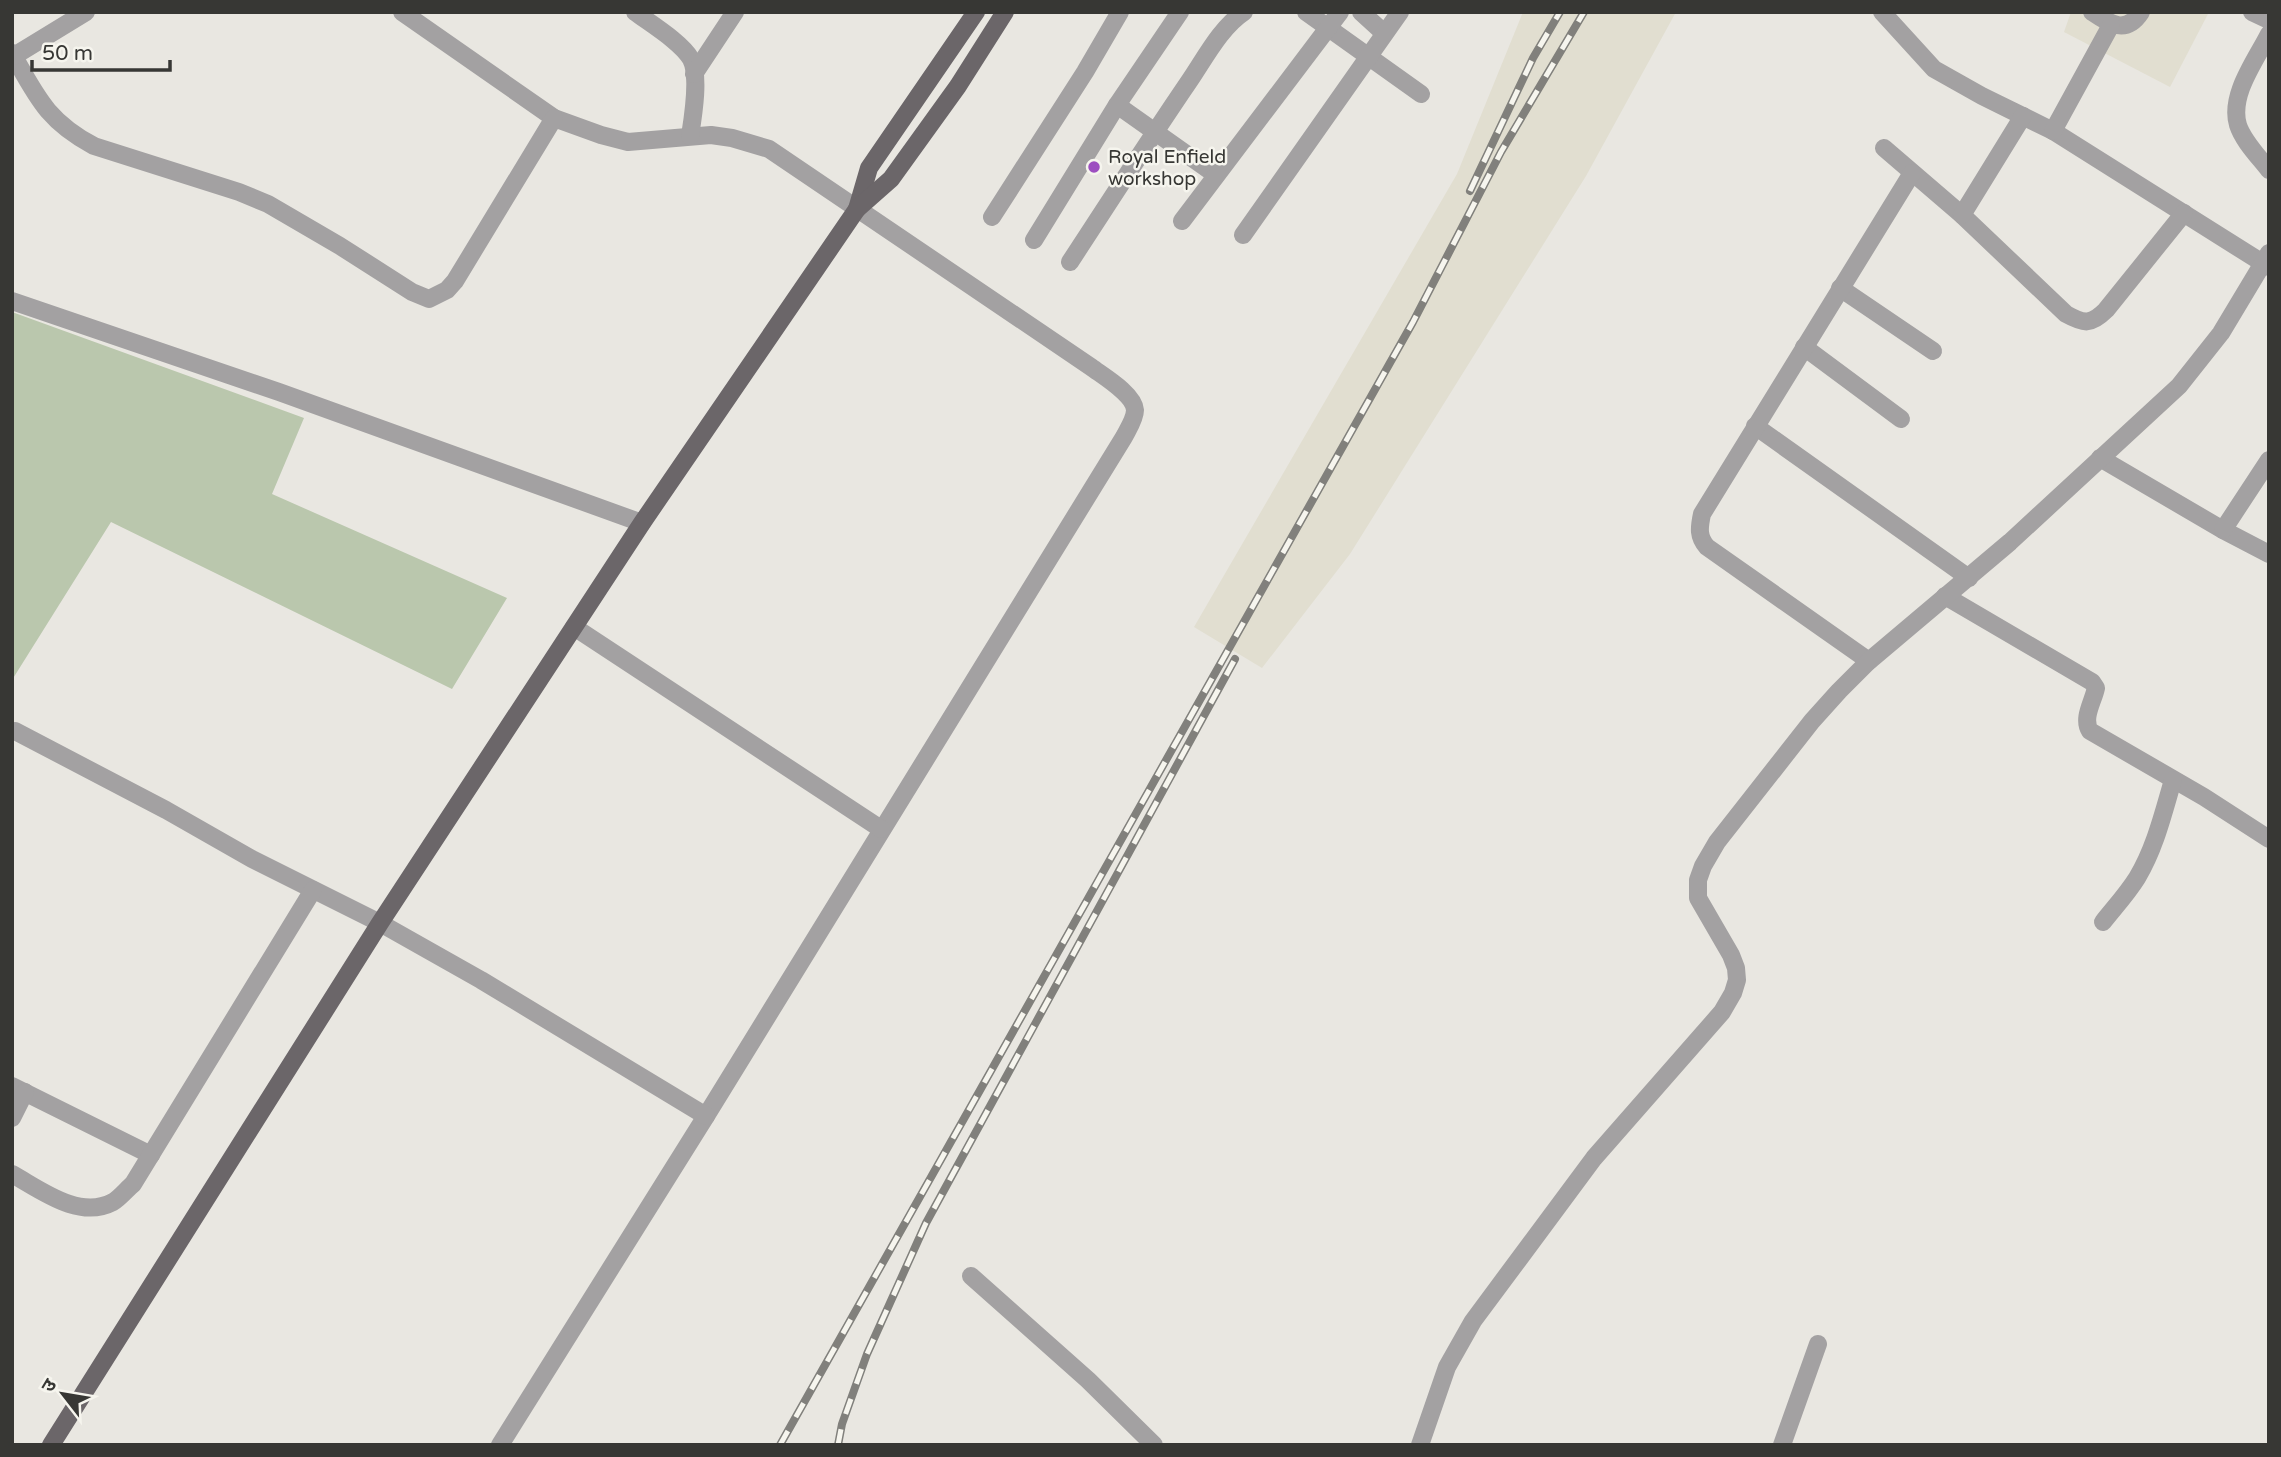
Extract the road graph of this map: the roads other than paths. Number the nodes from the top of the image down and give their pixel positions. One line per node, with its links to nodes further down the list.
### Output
1 (86, 12): 24 (street)
2 (402, 12): 29 (street)
3 (635, 12): 25 (street)
4 (735, 12): 25 (street)
5 (976, 12): 37 (main road)
6 (1005, 12): 37 (main road)
7 (1120, 12): 40 (street)
8 (1180, 12): 27 (street)
9 (1244, 12): 31 (street)
10 (1306, 12): 20 (street)
11 (1340, 12): 20 (street)
12 (1361, 12): 21 (street)
13 (1399, 12): 21 (street)
14 (1882, 12): 28 (street)
15 (2092, 12): 19 (street)
16 (2141, 12): 19 (street)
17 (2252, 12): 18 (street)
18 (2269, 20)
19 (2111, 25): 30 (street)
20 (1328, 27): 23 (street); 36 (street)
21 (1384, 33): 23 (street)
22 (2269, 34): 34 (street)
23 (1368, 57): 26 (street); 42 (street)
24 (14, 61): 29 (street)
25 (694, 74): 32 (street)
26 (1421, 94)
27 (1117, 105): 31 (street); 43 (street)
28 (2023, 116): 30 (street); 39 (street)
29 (554, 118): 32 (street)
30 (2053, 131): 38 (street)
31 (1154, 132): 36 (street); 45 (street)
32 (690, 136): 37 (street)
33 (1884, 148): 35 (street)
34 (2269, 170)
35 (1913, 173): 39 (street); 46 (street)
36 (1216, 175): 41 (street)
37 (857, 209): 54 (main road); 63 (street)
38 (2184, 213): 39 (street); 44 (street)
39 (1962, 215)
40 (992, 217)
41 (1182, 221)
42 (1243, 235)
43 (1034, 240)
44 (2267, 261): 52 (street)
45 (1070, 262)
46 (1840, 288): 48 (street); 49 (street)
47 (12, 301): 54 (street)
48 (1804, 347): 50 (street); 51 (street)
49 (1933, 351)
50 (1901, 419)
51 (1755, 426): 57 (street); 60 (street)
52 (2100, 458): 55 (street); 57 (street)
53 (2269, 460): 55 (street)
54 (642, 523): 59 (main road)
55 (2222, 530): 56 (street)
56 (2269, 554)
57 (1969, 578): 58 (street)
58 (1945, 596): 60 (street); 62 (street)
59 (574, 627): 63 (street); 67 (main road)
60 (1869, 661): 78 (street)
61 (15, 731): 65 (street)
62 (2174, 780): 64 (street); 66 (street)
63 (881, 829): 69 (street)
64 (2269, 839)
65 (313, 890): 67 (street); 71 (street)
66 (2103, 922)
67 (380, 923): 69 (street); 75 (main road)
68 (18, 1089): 70 (street); 71 (street)
69 (706, 1116): 76 (street)
70 (12, 1118)
71 (151, 1155): 72 (street)
72 (12, 1174)
73 (971, 1276): 77 (street)
74 (1818, 1344): 79 (street)
75 (51, 1445)
76 (500, 1445)
77 (1154, 1445)
78 (1420, 1445)
79 (1782, 1445)

